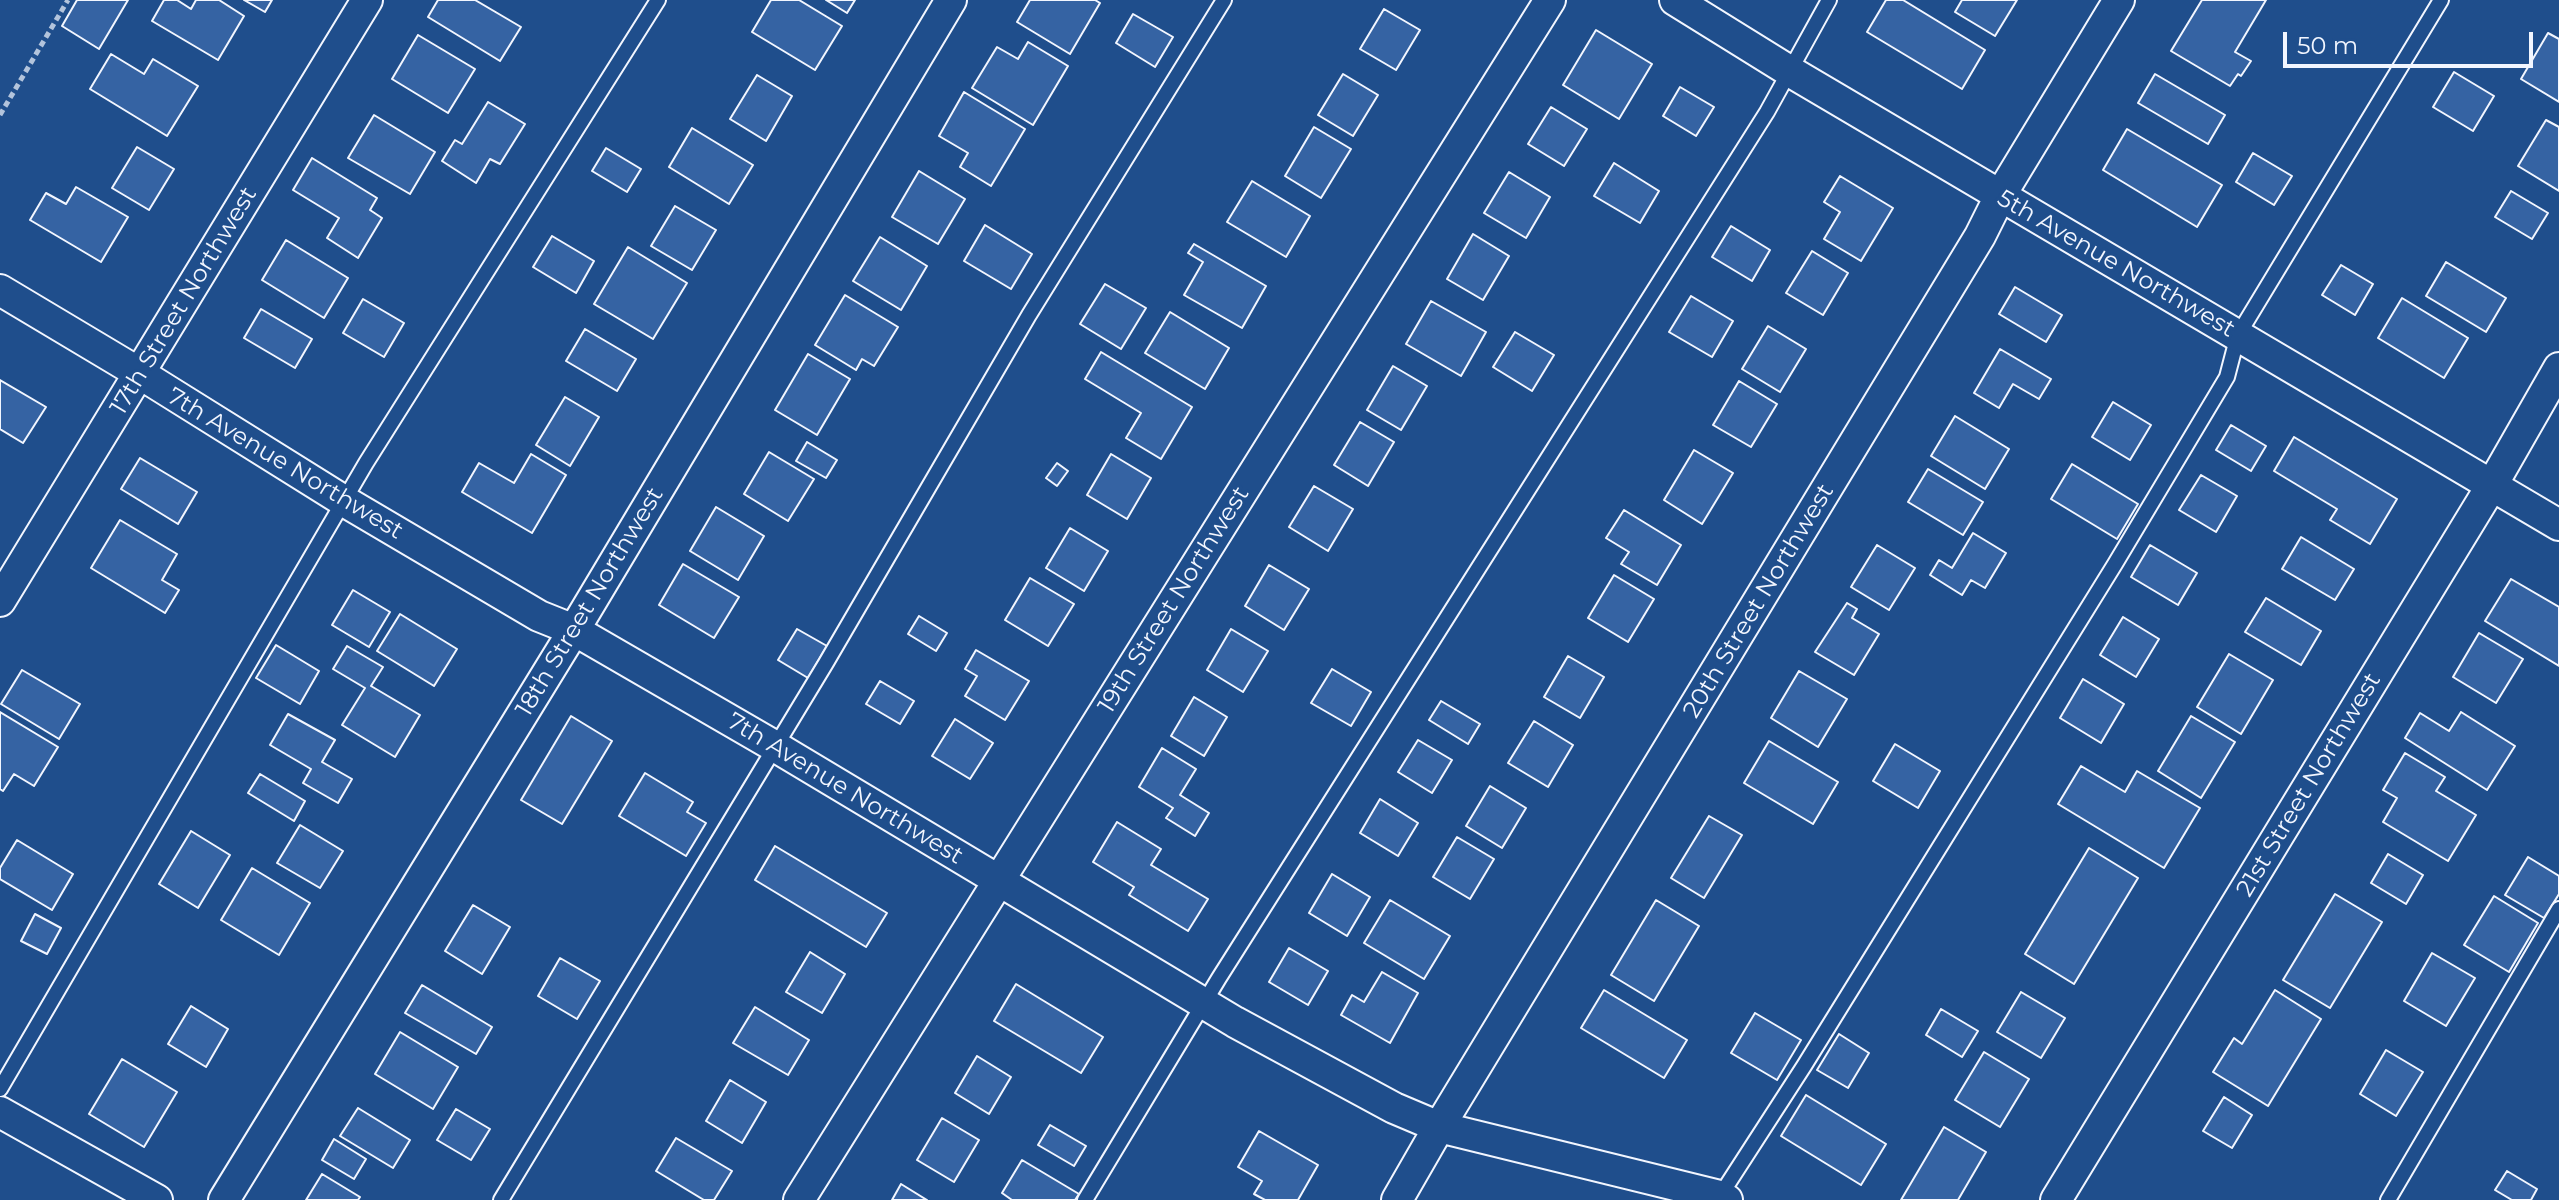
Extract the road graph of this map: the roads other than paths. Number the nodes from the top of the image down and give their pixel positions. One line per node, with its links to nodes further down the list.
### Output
1 (367, 0): 15 (street, 17th Street Northwest)
2 (658, 0): 17 (lane)
3 (951, 0): 20 (street, 18th Street Northwest)
4 (1224, 0): 21 (lane)
5 (1550, 0): 22 (street, 19th Street Northwest)
6 (1675, 0): 10 (street, 5th Avenue Northwest)
7 (1829, 0): 10 (lane)
8 (2119, 0): 11 (street, 20th Street Northwest)
9 (2441, 0): 13 (lane)
10 (1791, 72): 11 (street, 5th Avenue Northwest); 24 (lane)
11 (2000, 196): 13 (street, 5th Avenue Northwest); 27 (street, 20th Street Northwest)
12 (0, 290): 15 (street, 7th Avenue Northwest)
13 (2238, 335): 16 (street, 5th Avenue Northwest); 28 (lane)
14 (2559, 368): 16 (street, 21st Street Northwest)
15 (139, 373): 17 (street, 7th Avenue Northwest); 19 (street, 17th Street Northwest)
16 (2492, 485): 18 (street, 5th Avenue Northwest); 35 (street, 21st Street Northwest)
17 (344, 501): 20 (street, 7th Avenue Northwest); 25 (lane)
18 (2559, 525)
19 (0, 601)
20 (574, 630): 21 (street, 7th Avenue Northwest); 30 (street, 18th Street Northwest)
21 (776, 747): 22 (street, 7th Avenue Northwest); 31 (lane)
22 (998, 880): 24 (street, 7th Avenue Northwest); 32 (street, 19th Street Northwest)
23 (2559, 909): 36 (lane)
24 (1203, 1003): 27 (street, 7th Avenue Northwest); 33 (lane)
25 (0, 1089)
26 (0, 1112): 29 (street)
27 (1439, 1127): 28 (street, 7th Avenue Northwest); 34 (street, 20th Street Northwest)
28 (1724, 1198)
29 (157, 1200)
30 (224, 1200)
31 (501, 1200)
32 (799, 1200)
33 (1085, 1200)
34 (1397, 1200)
35 (2056, 1200)
36 (2388, 1200)

